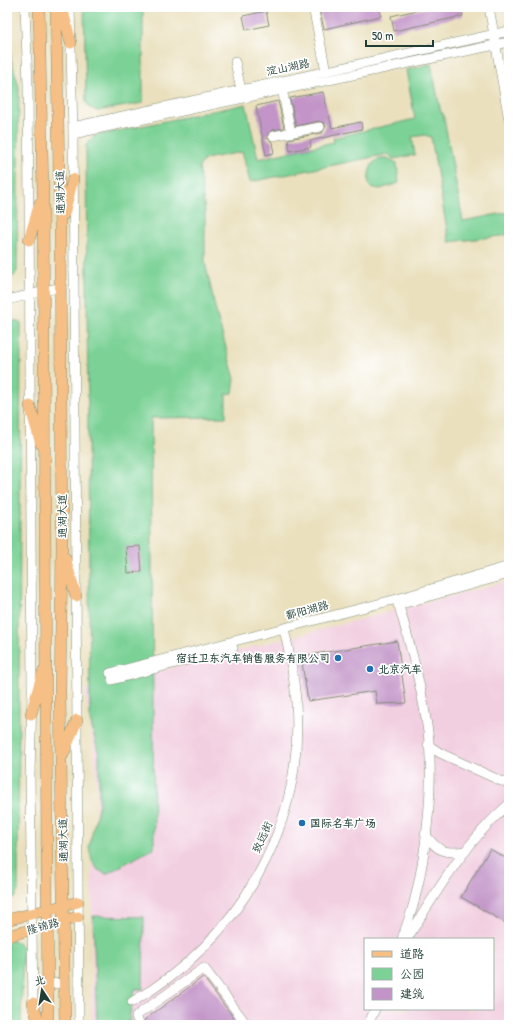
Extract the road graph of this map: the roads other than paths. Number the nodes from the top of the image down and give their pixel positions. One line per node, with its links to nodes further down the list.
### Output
1 (25, 7): 25 (street)
2 (39, 7): 23 (main road, 通湖大道)
3 (56, 7): 24 (main road, 通湖大道)
4 (62, 7): 11 (main road)
5 (70, 7): 11 (street)
6 (313, 7): 14 (street)
7 (489, 7): 9 (street)
8 (509, 31): 9 (street, 淀山湖路)
9 (493, 34): 12 (street); 14 (street, 淀山湖路)
10 (509, 42): 12 (street, 淀山湖路)
11 (71, 43): 19 (street)
12 (495, 45): 15 (street, 淀山湖路); 17 (street)
13 (235, 62): 16 (street)
14 (326, 71): 15 (street, 淀山湖路)
15 (281, 86): 16 (street, 淀山湖路); 19 (street, 淀山湖路); 20 (street)
16 (241, 90): 19 (street, 淀山湖路)
17 (509, 120)
18 (320, 127): 20 (street)
19 (73, 131): 22 (street)
20 (291, 133): 21 (street)
21 (273, 136)
22 (73, 179): 24 (main road); 35 (street)
23 (43, 195): 25 (main road); 27 (main road, 通湖大道)
24 (60, 230): 26 (main road, 通湖大道)
25 (29, 240): 28 (street)
26 (61, 286): 27 (street); 32 (main road, 通湖大道)
27 (44, 291): 28 (street); 31 (main road, 通湖大道)
28 (29, 295): 29 (street); 30 (street)
29 (7, 300)
30 (30, 406): 31 (main road); 40 (street)
31 (45, 455): 38 (main road, 通湖大道)
32 (62, 548): 35 (main road); 43 (main road, 通湖大道)
33 (509, 566): 36 (street, 鄱阳湖路)
34 (509, 574): 36 (street, 鄱阳湖路)
35 (76, 596): 41 (street)
36 (398, 602): 37 (street, 鄱阳湖路); 42 (street)
37 (285, 631): 39 (street, 鄱阳湖路); 64 (street, 致远街)
38 (46, 658): 40 (main road); 46 (main road, 通湖大道)
39 (111, 676)
40 (31, 714): 53 (street)
41 (77, 720): 43 (main road); 50 (street)
42 (428, 745): 44 (street); 48 (street)
43 (61, 759): 47 (main road, 通湖大道)
44 (509, 782)
45 (509, 804): 49 (street)
46 (47, 818): 47 (street); 52 (main road, 通湖大道)
47 (62, 818): 51 (main road, 通湖大道)
48 (425, 834): 49 (street); 60 (street)
49 (466, 851): 61 (street)
50 (78, 902): 51 (main road, 隆锦路); 54 (street)
51 (64, 905): 52 (main road, 隆锦路); 56 (main road, 通湖大道)
52 (47, 910): 53 (main road, 隆锦路); 57 (main road, 通湖大道)
53 (33, 913): 55 (main road, 隆锦路); 58 (street)
54 (78, 917): 56 (main road, 隆锦路); 71 (street)
55 (7, 920)
56 (64, 921): 57 (main road, 隆锦路); 62 (main road, 通湖大道)
57 (47, 925): 58 (main road, 隆锦路); 63 (main road, 通湖大道)
58 (33, 929): 59 (main road, 隆锦路); 65 (street)
59 (7, 936)
60 (402, 938)
61 (408, 938)
62 (65, 983): 63 (street); 70 (main road, 通湖大道)
63 (48, 984): 69 (main road, 通湖大道)
64 (132, 1002)
65 (33, 1003): 67 (street); 68 (main road)
66 (374, 1010): 74 (street)
67 (34, 1025)
68 (39, 1025)
69 (48, 1025)
70 (65, 1025)
71 (79, 1025)
72 (140, 1025): 73 (street)
73 (247, 1025)
74 (368, 1025)

